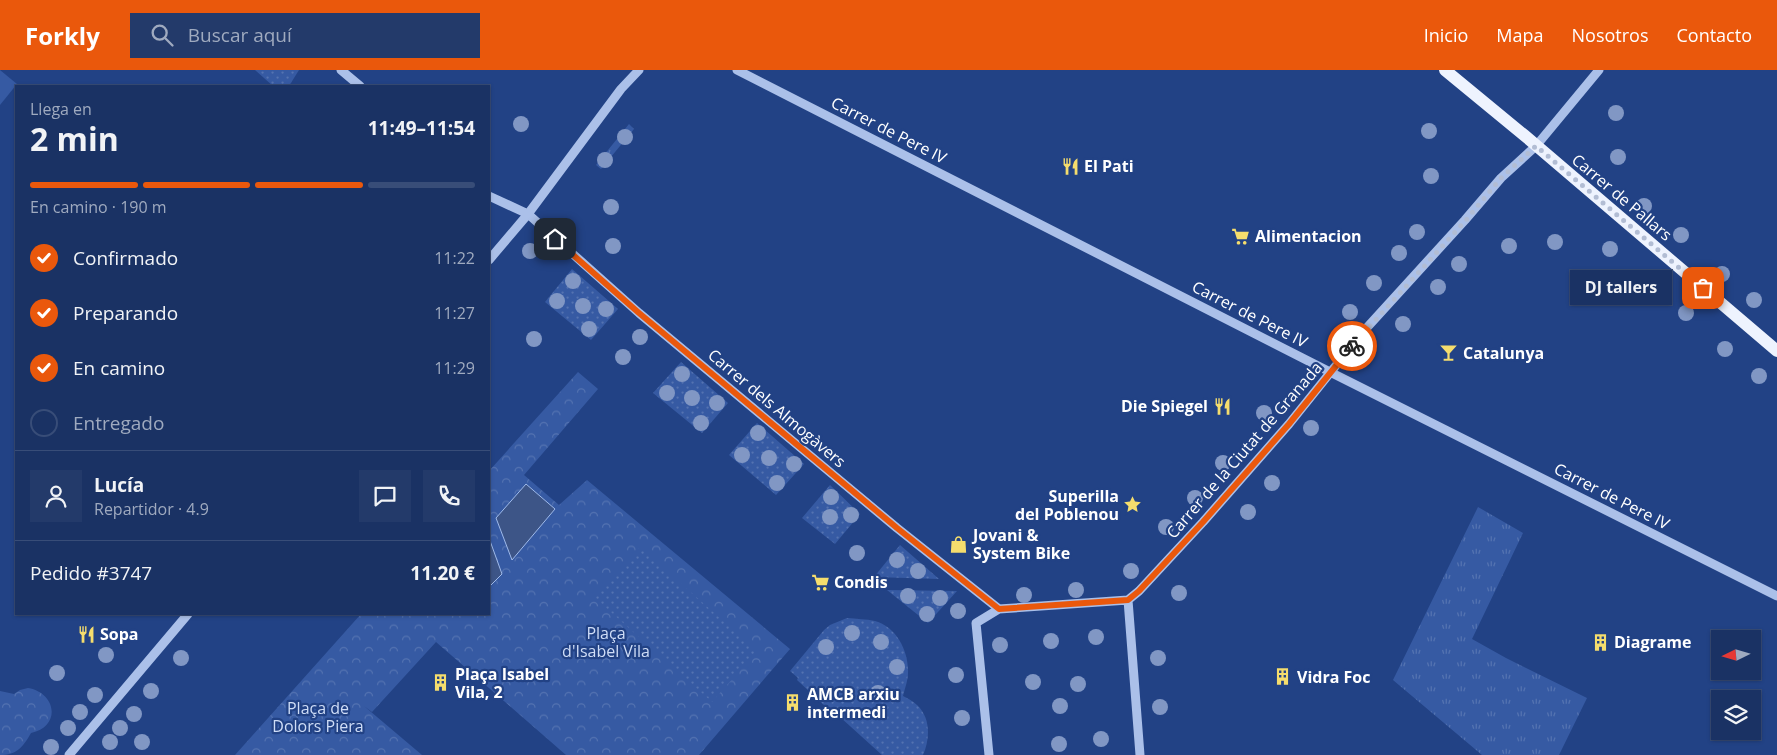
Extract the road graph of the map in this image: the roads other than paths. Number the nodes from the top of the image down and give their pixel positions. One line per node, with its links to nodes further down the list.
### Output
1 (340, 70): 6 (street)
2 (639, 70): 9 (street)
3 (737, 70): 12 (street, Carrer de Pere IV)
4 (1444, 70): 7 (main road, Carrer de Pallars)
5 (1599, 70): 7 (street, Carrer de la Ciutat de Granada)
6 (359, 85)
7 (1536, 146): 11 (main road, Carrer de Pallars); 12 (street, Carrer de la Ciutat de Granada)
8 (490, 196): 9 (street)
9 (528, 214): 10 (street); 15 (street, Carrer dels Almogàvers)
10 (490, 259)
11 (1777, 350)
12 (1330, 372): 13 (street, Carrer de Pere IV); 14 (street, Carrer de la Ciutat de Granada)
13 (1777, 596)
14 (1128, 600): 15 (street); 19 (street)
15 (999, 609): 18 (street)
16 (187, 615): 17 (street)
17 (69, 755)
18 (989, 755)
19 (1140, 755)

